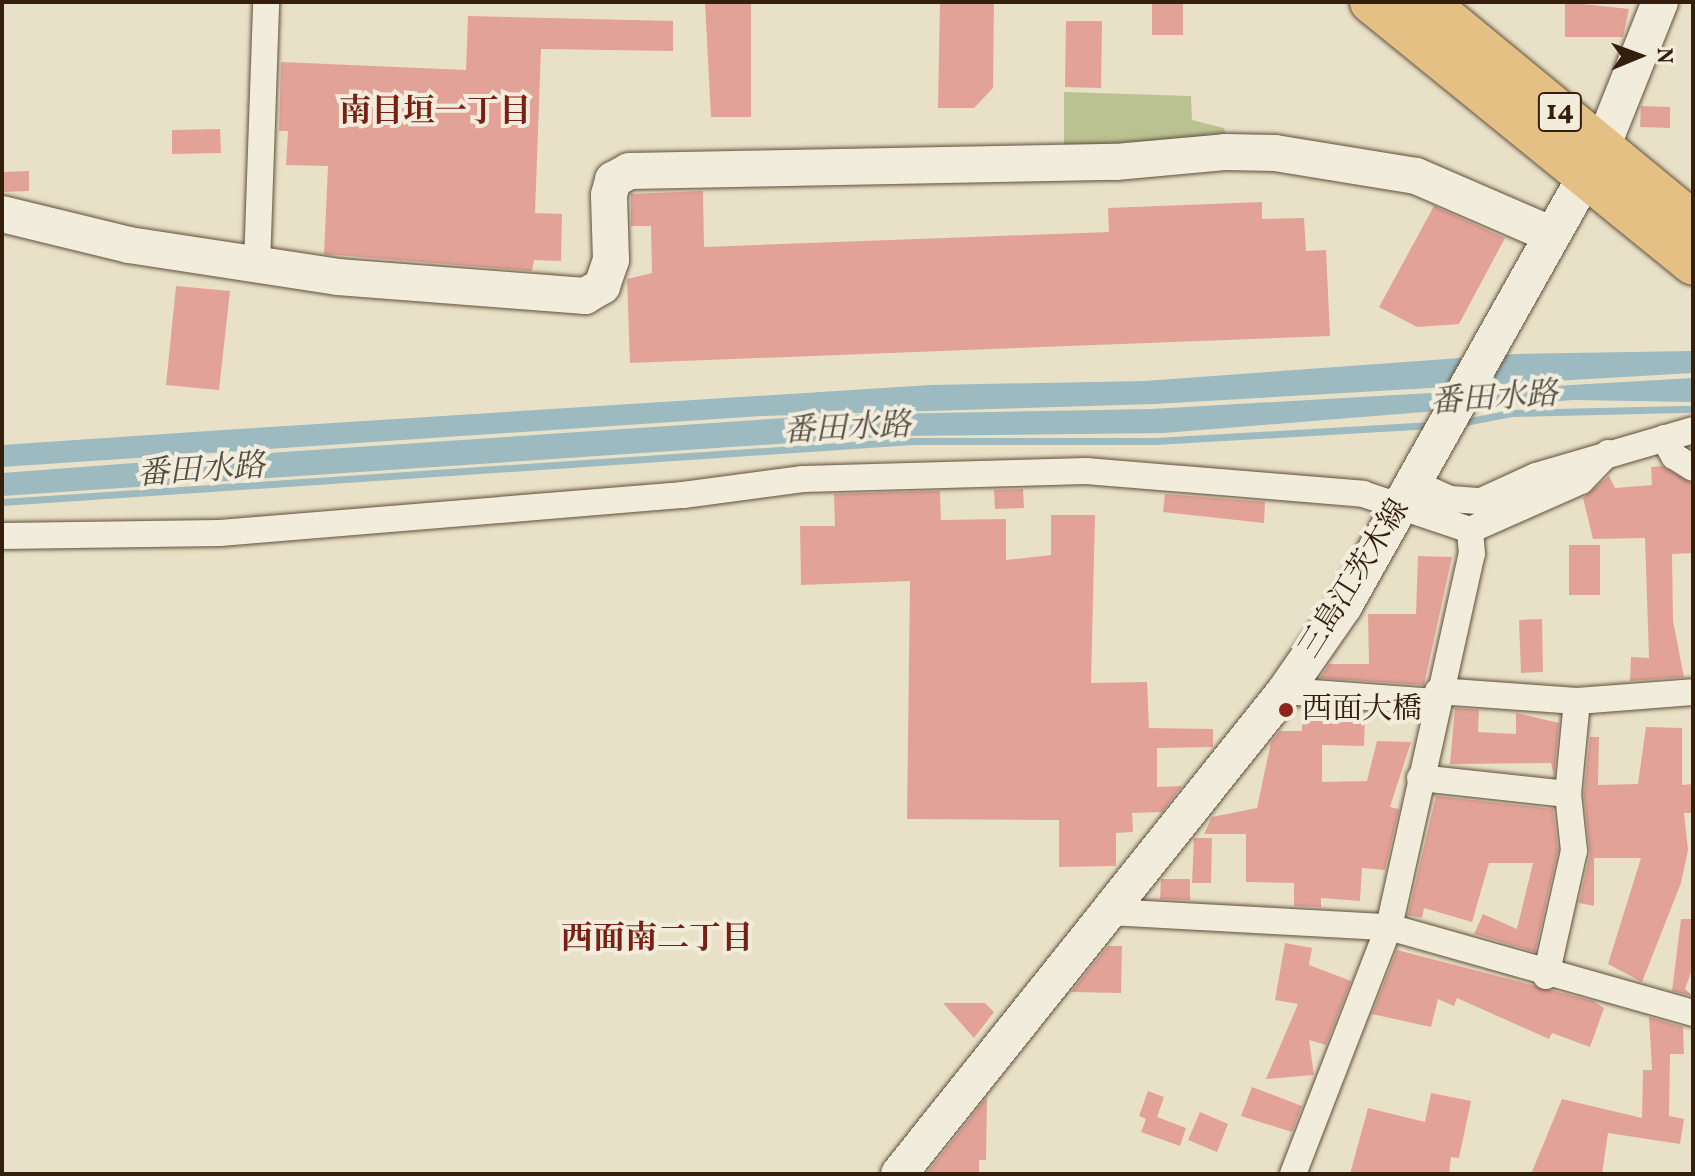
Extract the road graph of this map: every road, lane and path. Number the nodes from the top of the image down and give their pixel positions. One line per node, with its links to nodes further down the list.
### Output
1 (266, 2): 10 (street)
2 (1371, 2): 5 (main road, 14)
3 (1426, 2): 5 (main road, 14)
4 (1660, 2): 5 (street, 三島江茨木線)
5 (1593, 161): 7 (main road, 14); 8 (street, 三島江茨木線); 9 (main road, 14)
6 (2, 214): 10 (street)
7 (1693, 222)
8 (1550, 234): 10 (street); 15 (street, 三島江茨木線)
9 (1693, 264)
10 (257, 265)
11 (1693, 430): 12 (street)
12 (1664, 438): 13 (street); 14 (street)
13 (1608, 453): 15 (street); 16 (street)
14 (1693, 468)
15 (1407, 496): 16 (street); 18 (street); 20 (street, 三島江茨木線)
16 (1470, 530): 22 (street)
17 (2, 536): 18 (street)
18 (41, 536): 19 (street)
19 (2, 550)
20 (1285, 691): 22 (street); 26 (street, 三島江茨木線)
21 (1693, 692): 23 (street)
22 (1437, 696): 23 (street); 24 (street)
23 (1577, 701): 25 (street)
24 (1420, 778): 25 (street); 27 (street)
25 (1568, 794): 28 (street)
26 (1108, 912): 27 (street); 30 (street, 三島江茨木線)
27 (1389, 927): 28 (street); 31 (street)
28 (1546, 976): 29 (street)
29 (1693, 1013)
30 (899, 1174)
31 (1293, 1174)

